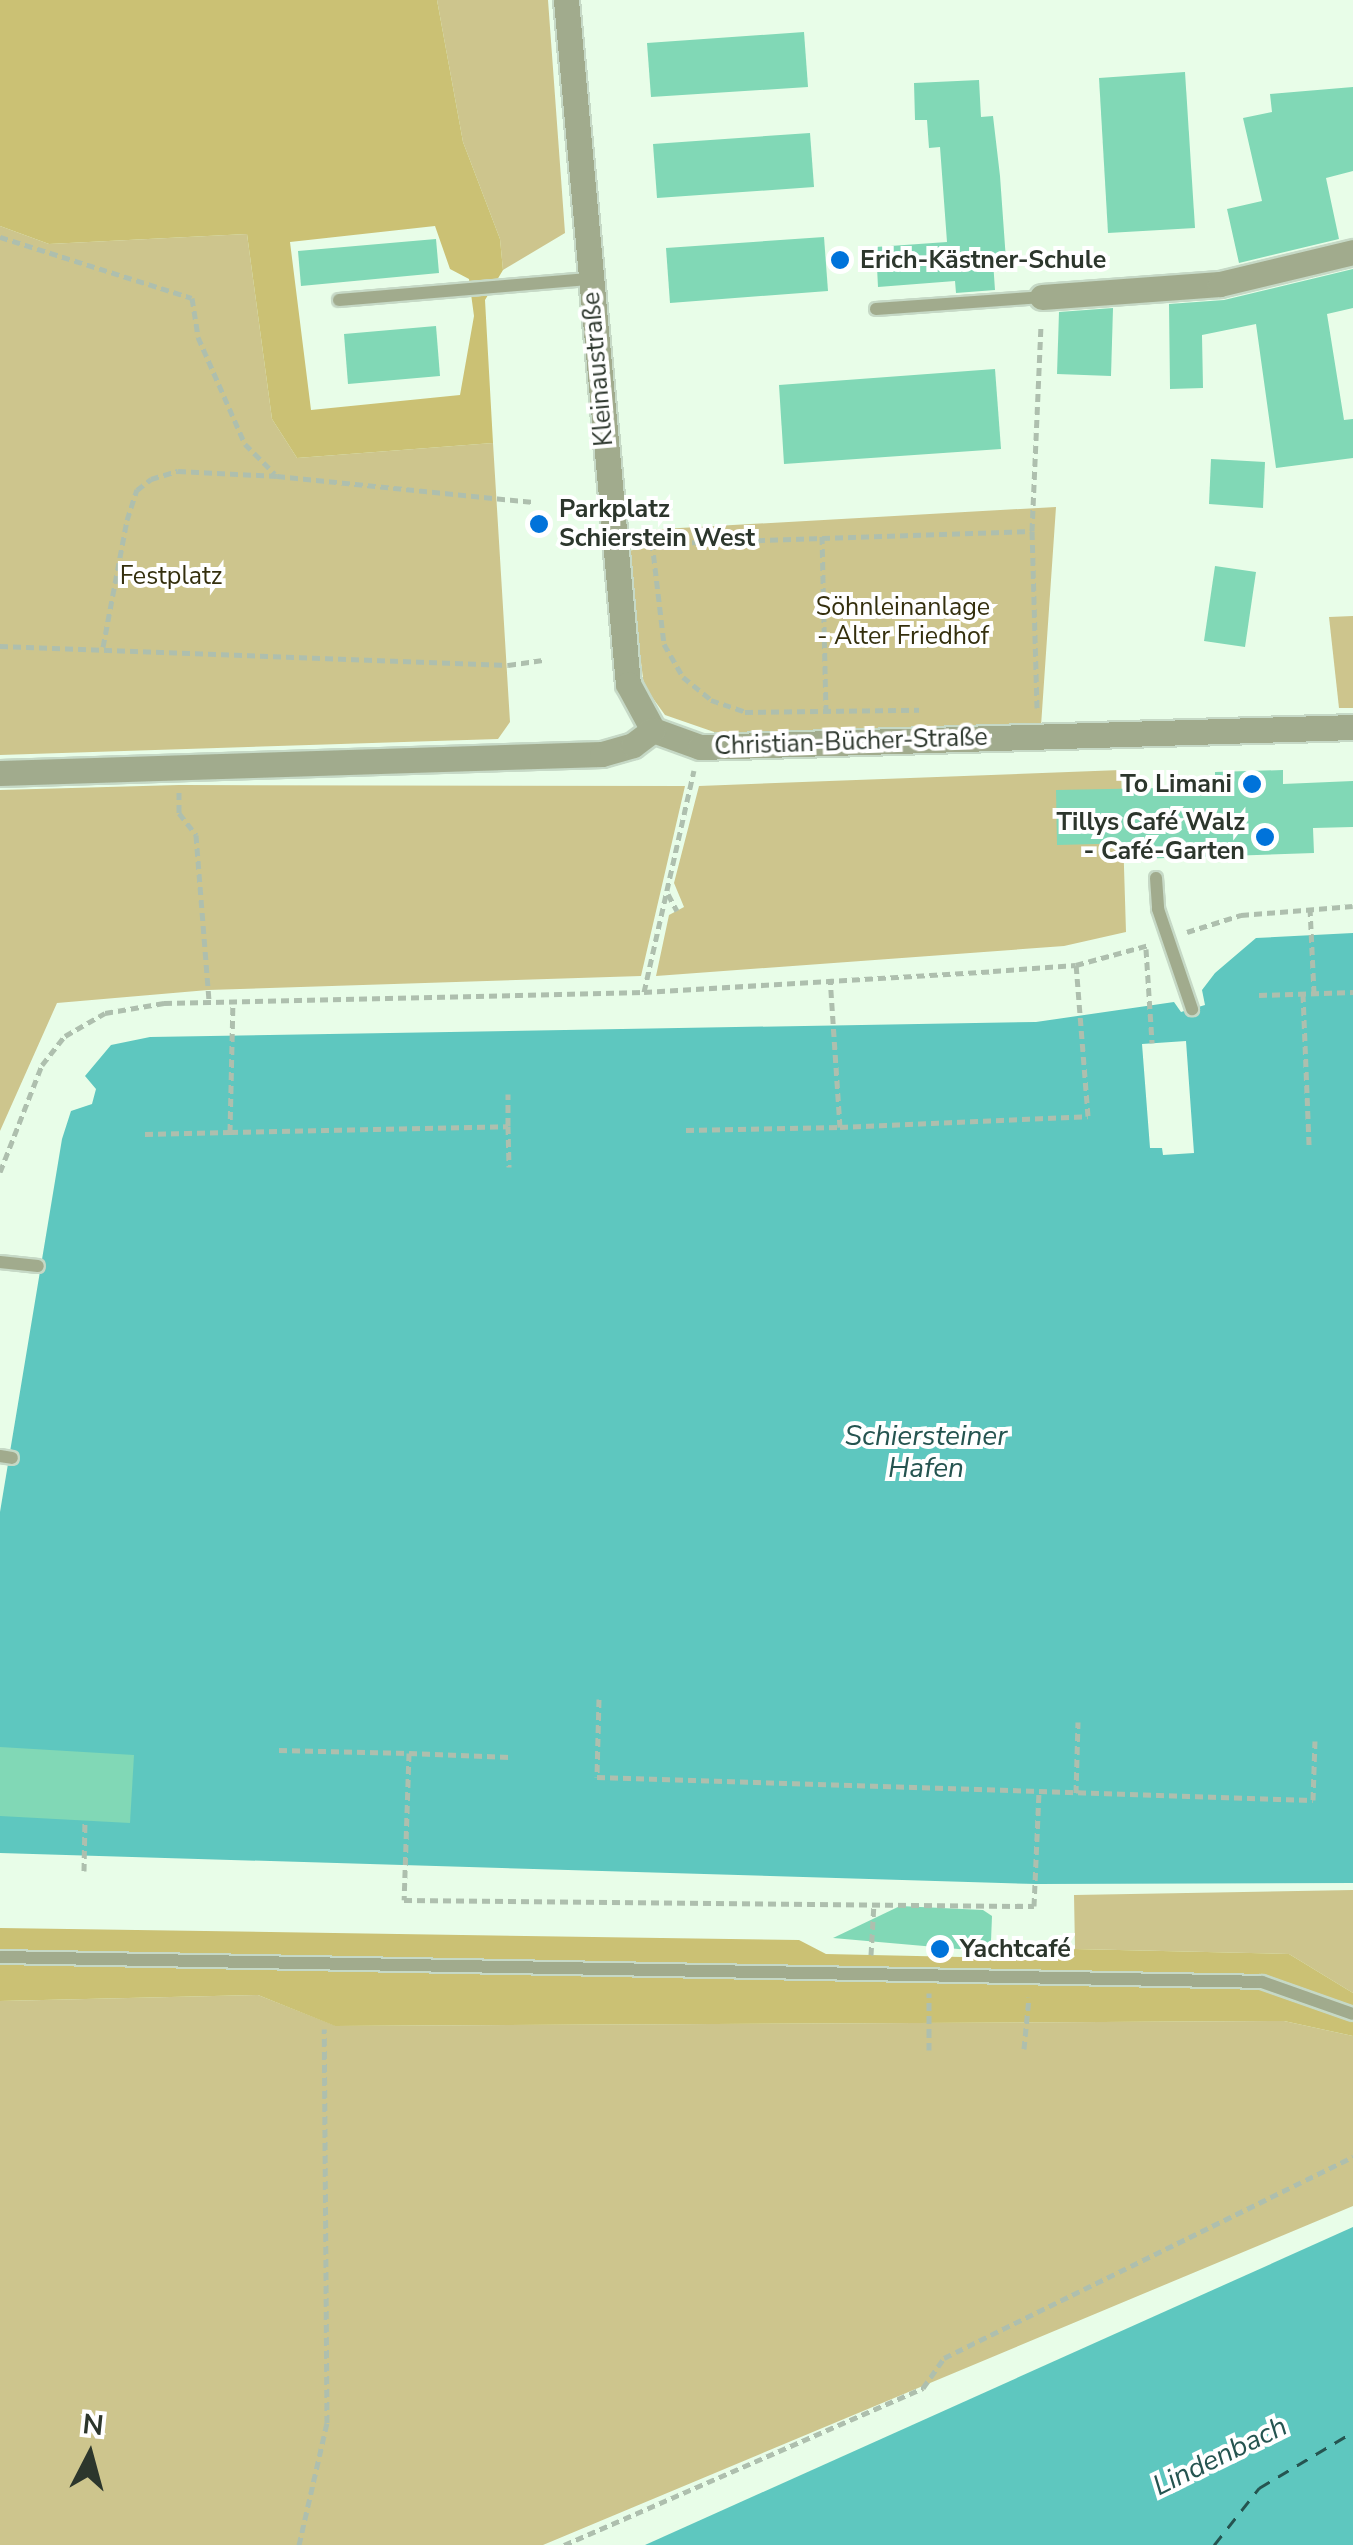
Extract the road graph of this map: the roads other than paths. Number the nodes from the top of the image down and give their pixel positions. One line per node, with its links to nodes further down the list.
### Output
1 (566, 0): 3 (street, Kleinaustraße)
2 (1353, 252): 4 (street)
3 (591, 278): 5 (lane); 8 (street, Kleinaustraße)
4 (1042, 297): 6 (lane)
5 (339, 300)
6 (876, 309)
7 (1353, 727): 8 (street, Christian-Bücher-Straße)
8 (653, 730): 9 (street)
9 (0, 773)
10 (1156, 878): 11 (lane)
11 (1192, 1008)
12 (0, 1262): 13 (lane)
13 (38, 1266)
14 (0, 1957): 15 (lane)
15 (1353, 2014)

